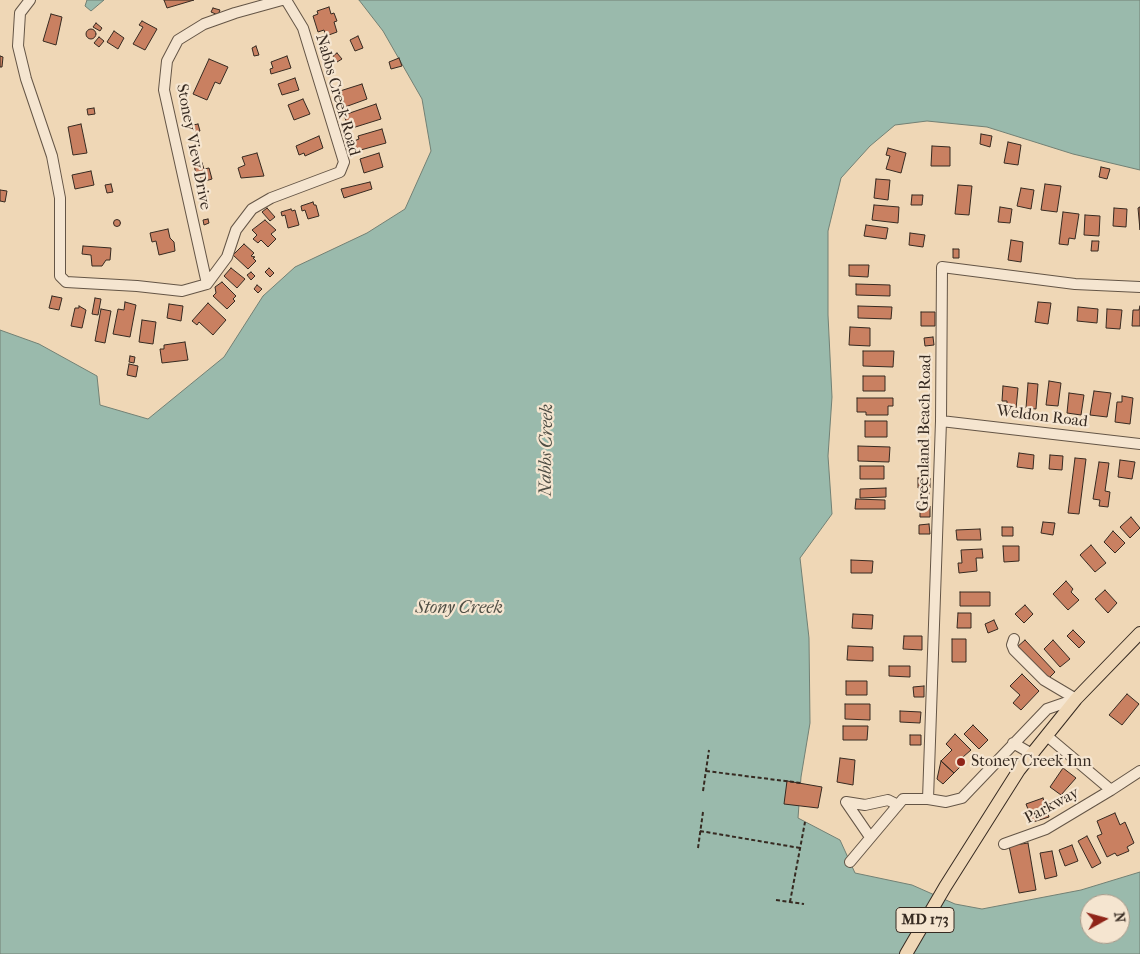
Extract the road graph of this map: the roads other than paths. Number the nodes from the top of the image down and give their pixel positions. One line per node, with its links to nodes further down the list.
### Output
1 (30, 0): 4 (street)
2 (282, 0): 4 (street, Stoney View Drive)
3 (286, 0): 4 (street, Nabbs Creek Road)
4 (207, 284)
5 (1140, 287): 6 (street, Greenland Beach Road)
6 (941, 421): 7 (street, Weldon Road); 16 (street, Greenland Beach Road)
7 (1140, 444)
8 (1140, 633): 10 (main road, MD 173)
9 (1014, 639): 10 (street)
10 (1076, 699): 11 (main road, MD 173); 12 (street)
11 (1047, 736): 13 (main road, MD 173); 15 (street, Parkway)
12 (1013, 744): 13 (street); 16 (street)
13 (1032, 754): 21 (main road, MD 173)
14 (1140, 771): 15 (street, Parkway)
15 (1111, 790): 19 (street, Parkway)
16 (928, 799): 17 (street)
17 (898, 804): 18 (street); 18 (street)
18 (870, 837): 20 (street)
19 (1004, 844)
20 (850, 862)
21 (906, 954)

